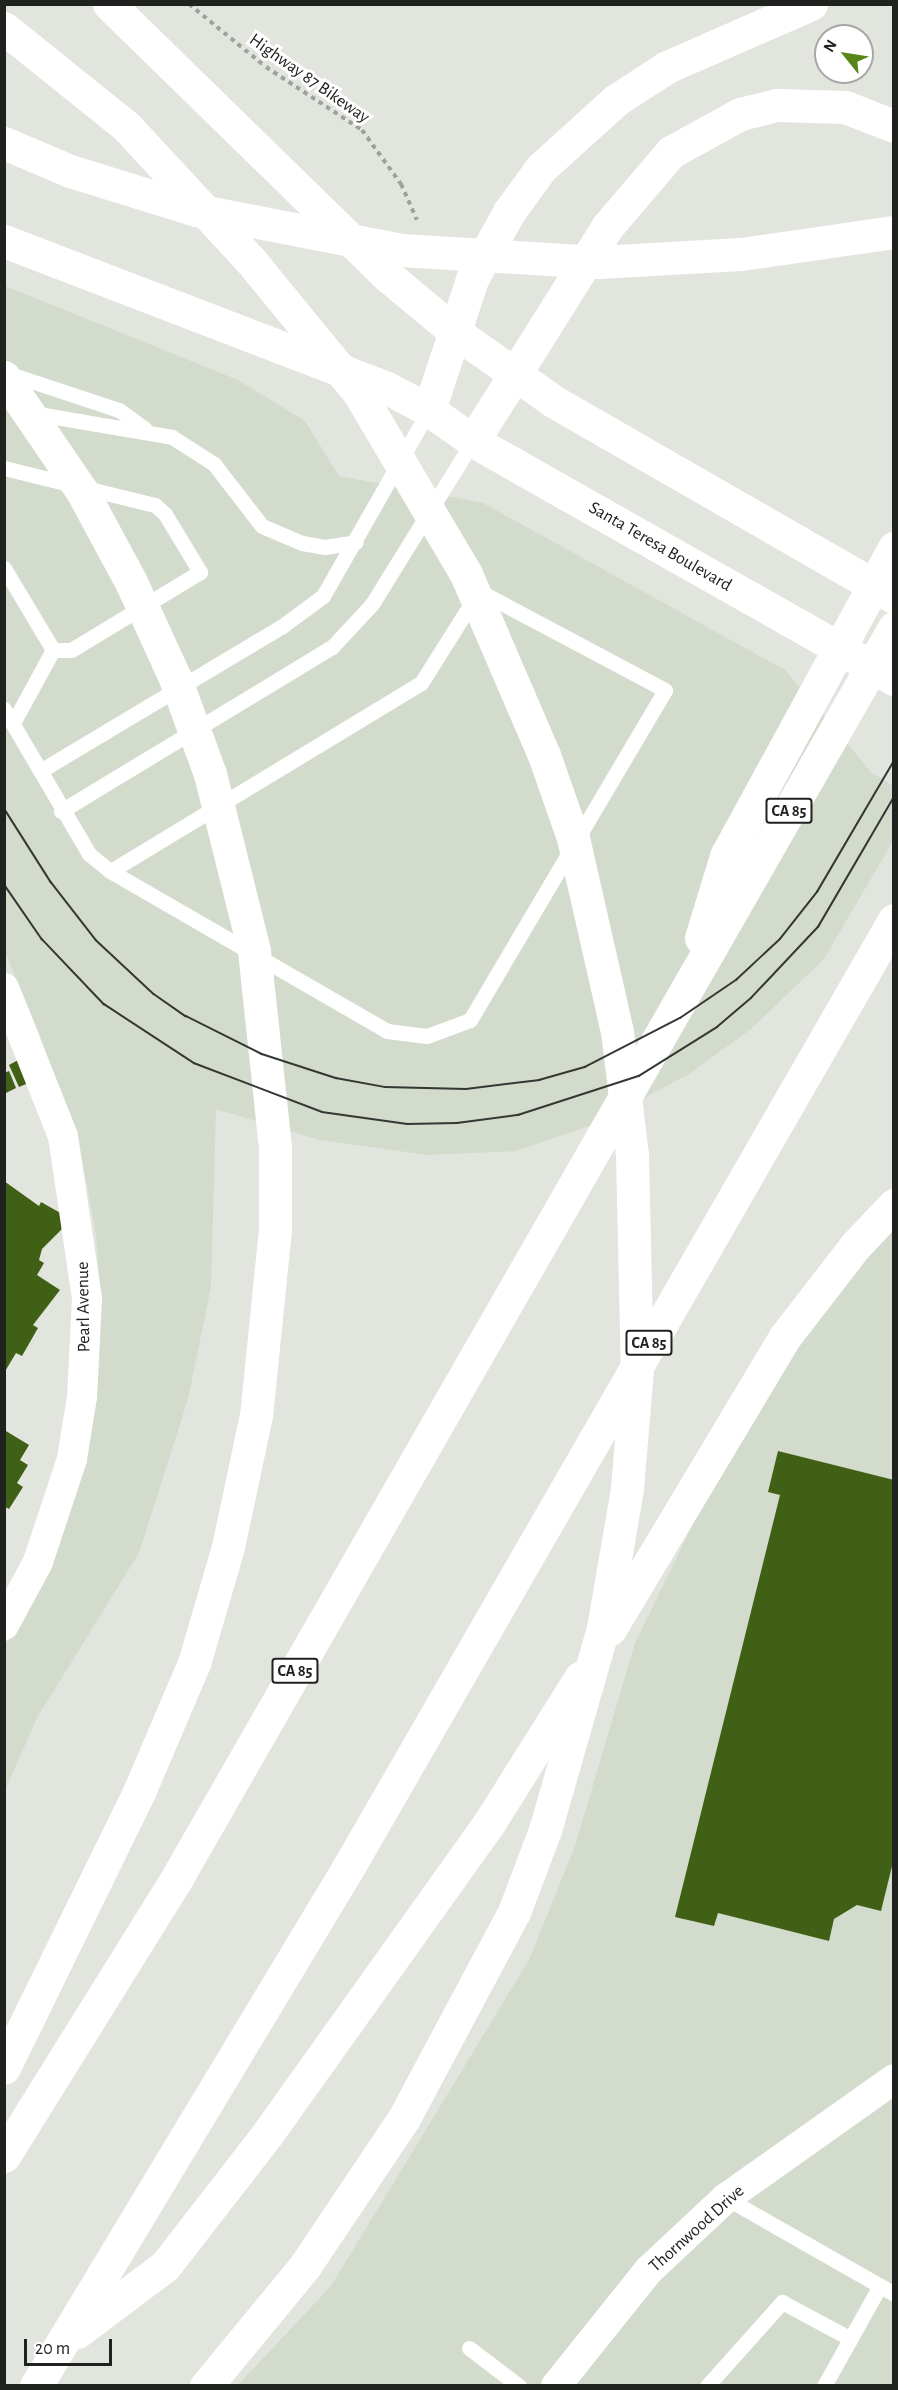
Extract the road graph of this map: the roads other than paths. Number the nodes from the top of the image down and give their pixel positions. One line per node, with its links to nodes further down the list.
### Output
1 (109, 4): 8 (main road)
2 (811, 4): 8 (main road)
3 (4, 28): 43 (main road)
4 (894, 126): 10 (main road)
5 (4, 143): 6 (main road)
6 (894, 232)
7 (4, 242): 13 (main road, Santa Teresa Boulevard)
8 (455, 332): 10 (main road); 13 (main road)
9 (4, 372): 14 (lane)
10 (511, 374): 15 (main road); 20 (main road)
11 (4, 377): 34 (main road)
12 (4, 407): 14 (lane)
13 (429, 410): 15 (main road, Santa Teresa Boulevard); 17 (lane)
14 (147, 430): 17 (lane)
15 (473, 441): 23 (main road, Santa Teresa Boulevard); 27 (lane)
16 (4, 468): 22 (lane)
17 (356, 542): 26 (lane)
18 (894, 548): 31 (main road)
19 (4, 568): 22 (lane)
20 (894, 597)
21 (894, 628): 31 (main road, CA 85)
22 (53, 650): 25 (lane)
23 (894, 679)
24 (4, 709): 25 (lane)
25 (13, 723): 26 (lane)
26 (40, 771): 27 (lane)
27 (62, 811): 28 (lane)
28 (110, 871): 28 (lane)
29 (894, 920): 39 (main road, CA 85)
30 (4, 988): 33 (street, Pearl Avenue)
31 (684, 994): 36 (main road, CA 85)
32 (894, 1205): 39 (main road)
33 (4, 1625)
34 (4, 2068)
35 (894, 2079): 37 (street, Thornwood Drive)
36 (4, 2156)
37 (726, 2198): 38 (lane); 45 (street, Thornwood Drive)
38 (887, 2290): 40 (lane)
39 (68, 2338): 42 (main road, CA 85)
40 (851, 2339): 46 (lane); 47 (lane)
41 (469, 2348): 44 (lane)
42 (36, 2385)
43 (206, 2385)
44 (519, 2385)
45 (556, 2385)
46 (707, 2385)
47 (824, 2385)

